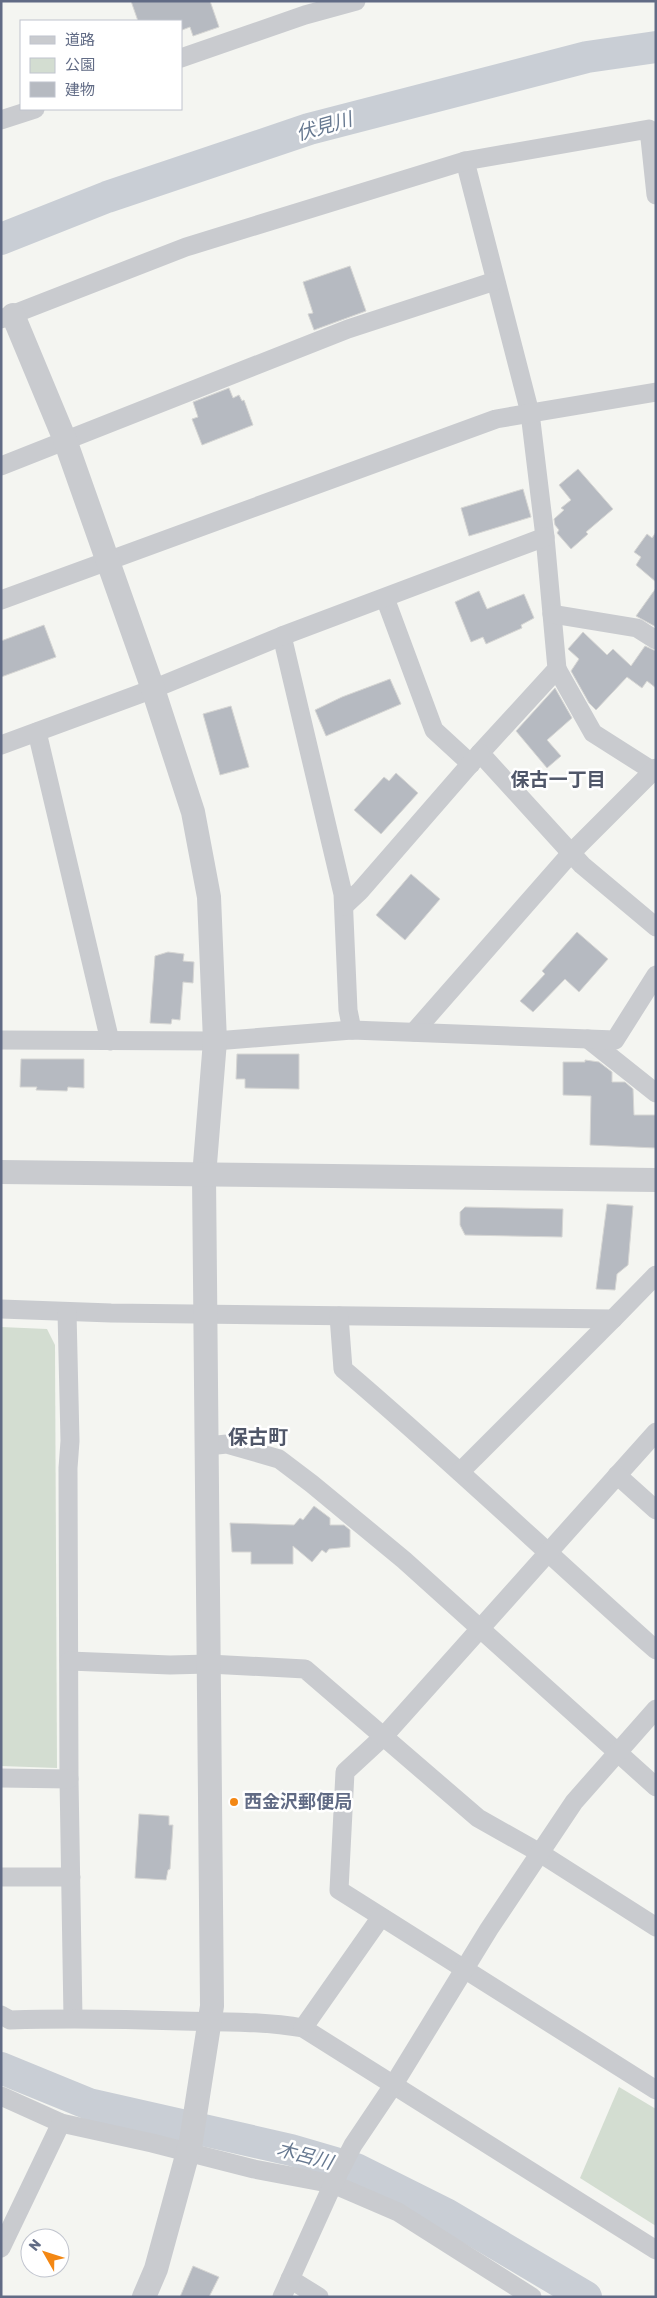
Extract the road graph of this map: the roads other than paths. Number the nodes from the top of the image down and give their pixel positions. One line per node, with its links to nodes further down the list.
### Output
1 (356, 1): 2 (street)
2 (304, 8): 3 (street)
3 (182, 58)
4 (32, 110): 5 (street)
5 (1, 120)
6 (465, 161): 7 (street); 8 (street); 9 (street)
7 (656, 195)
8 (495, 281): 11 (street); 12 (street)
9 (7, 317): 12 (street)
10 (656, 392): 11 (street)
11 (530, 413): 14 (street); 15 (street)
12 (65, 440): 13 (street); 15 (street)
13 (1, 466)
14 (545, 537): 16 (street); 18 (street)
15 (107, 561): 17 (street); 22 (street)
16 (385, 598): 19 (street); 25 (street)
17 (1, 600)
18 (552, 614): 20 (street); 21 (street)
19 (282, 636): 22 (street); 28 (street)
20 (656, 640)
21 (557, 669): 25 (street); 26 (street)
22 (154, 689): 23 (street); 36 (street)
23 (37, 732): 24 (street); 35 (street)
24 (1, 745)
25 (476, 759): 27 (street); 28 (street)
26 (654, 771): 27 (street)
27 (572, 852): 29 (street); 32 (street)
28 (344, 906): 31 (street)
29 (656, 927)
30 (656, 975): 33 (street)
31 (352, 1030): 32 (street); 36 (street)
32 (414, 1032): 33 (street)
33 (588, 1039): 37 (street)
34 (1, 1040): 35 (street)
35 (110, 1040): 36 (street)
36 (215, 1041): 39 (street)
37 (656, 1093)
38 (1, 1172): 39 (street)
39 (204, 1176): 40 (street); 44 (street)
40 (656, 1180)
41 (656, 1275): 46 (street)
42 (1, 1309): 43 (street)
43 (67, 1312): 44 (street); 55 (street)
44 (206, 1315): 45 (street); 48 (street)
45 (339, 1316): 46 (street); 49 (street)
46 (613, 1319): 49 (street)
47 (656, 1432): 50 (street)
48 (207, 1446): 53 (street); 56 (street)
49 (460, 1472): 52 (street)
50 (617, 1475): 51 (street); 52 (street)
51 (656, 1510)
52 (547, 1554): 53 (street); 54 (street)
53 (480, 1627): 58 (street); 59 (street)
54 (656, 1650)
55 (69, 1661): 56 (street); 61 (street)
56 (209, 1664): 58 (street); 71 (street)
57 (656, 1709): 59 (street)
58 (384, 1736): 63 (street); 66 (street)
59 (616, 1754): 62 (street); 63 (street)
60 (1, 1778): 61 (street)
61 (69, 1778): 65 (street)
62 (656, 1787)
63 (540, 1854): 67 (street); 68 (street)
64 (1, 1877): 65 (street)
65 (71, 1877): 70 (street)
66 (381, 1917): 68 (street); 72 (street)
67 (656, 1927)
68 (464, 1970): 73 (street); 74 (street)
69 (1, 2016): 70 (street)
70 (73, 2018): 71 (street)
71 (210, 2021): 72 (street); 77 (street)
72 (303, 2028): 73 (street)
73 (394, 2084): 78 (street); 80 (street)
74 (656, 2090)
75 (1, 2096): 76 (street)
76 (61, 2123): 77 (street); 79 (street)
77 (190, 2147): 78 (street); 82 (street)
78 (335, 2180): 81 (street); 85 (street)
79 (1, 2248)
80 (656, 2250)
81 (290, 2278): 83 (street); 84 (street)
82 (144, 2297)
83 (282, 2297)
84 (319, 2297)
85 (532, 2297)

